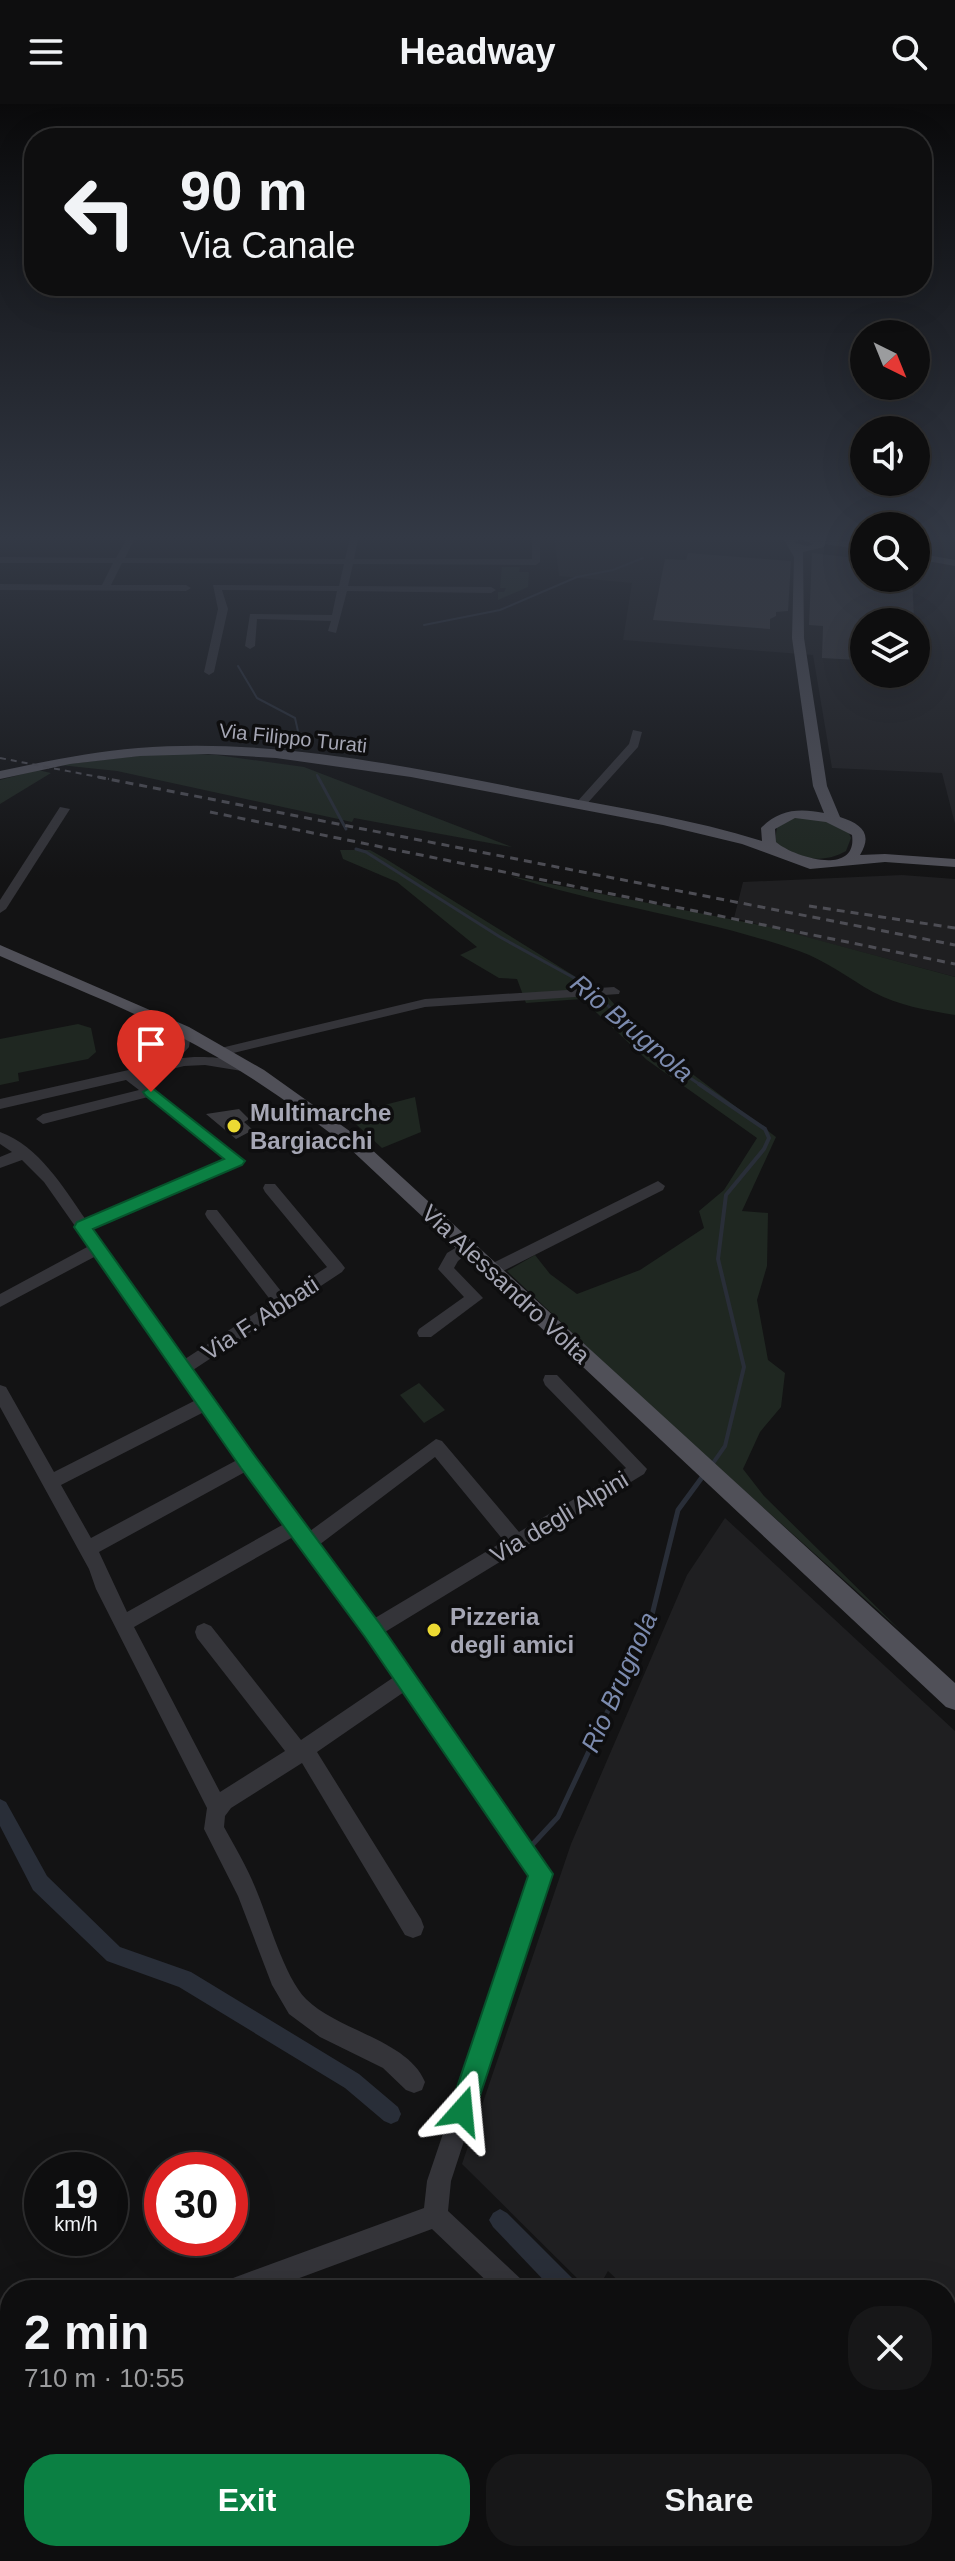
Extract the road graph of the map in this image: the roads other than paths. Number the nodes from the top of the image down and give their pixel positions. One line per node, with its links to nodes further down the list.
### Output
1 (214, 649): 3 (street)
2 (800, 649): 6 (main road)
3 (209, 672)
4 (637, 732): 7 (street)
5 (1, 775): 7 (main road, Via Filippo Turati)
6 (820, 786): 9 (main road); 10 (main road)
7 (580, 805): 12 (main road, Via Filippo Turati)
8 (64, 809): 18 (street)
9 (795, 814): 10 (main road); 11 (main road, Via Filippo Turati)
10 (833, 817): 13 (main road)
11 (773, 822): 12 (main road, Via Filippo Turati); 14 (main road)
12 (715, 832): 14 (main road, Via Filippo Turati)
13 (858, 835): 15 (main road); 16 (main road)
14 (774, 850): 16 (main road, Via Filippo Turati)
15 (919, 860): 16 (main road, Via Filippo Turati); 17 (main road)
16 (836, 862)
17 (955, 863)
18 (0, 909)
19 (0, 950): 21 (main road, Via Alessandro Volta)
20 (608, 992): 22 (street)
21 (156, 1018): 22 (main road, Via Alessandro Volta); 23 (street)
22 (217, 1050): 23 (street); 24 (main road, Via Alessandro Volta)
23 (170, 1063): 24 (street); 25 (street)
24 (248, 1068): 35 (main road, Via Alessandro Volta)
25 (128, 1074): 26 (street); 27 (street)
26 (151, 1092): 28 (street); 34 (street)
27 (0, 1104)
28 (43, 1119)
29 (0, 1137): 30 (street)
30 (8, 1158): 34 (street)
31 (658, 1186): 37 (street)
32 (270, 1188): 39 (street, Via F. Abbati)
33 (212, 1214): 39 (street)
34 (83, 1227): 36 (street)
35 (467, 1247): 37 (main road, Via Alessandro Volta); 40 (street)
36 (98, 1248): 38 (street); 41 (street)
37 (492, 1270): 55 (main road, Via Alessandro Volta)
38 (0, 1301)
39 (282, 1304): 41 (street, Via F. Abbati)
40 (425, 1333)
41 (182, 1369): 44 (street)
42 (551, 1380): 49 (street, Via degli Alpini)
43 (0, 1392): 46 (street)
44 (206, 1403): 45 (street); 46 (street)
45 (248, 1462): 47 (street); 50 (street)
46 (50, 1482): 50 (street)
47 (296, 1526): 48 (street); 51 (street)
48 (309, 1542): 49 (street); 52 (street)
49 (517, 1543): 52 (street, Via degli Alpini)
50 (88, 1549): 51 (street)
51 (123, 1624): 57 (street)
52 (372, 1630): 54 (street)
53 (204, 1632): 56 (street)
54 (407, 1679): 56 (street); 60 (street)
55 (955, 1699)
56 (302, 1751): 57 (street); 58 (street)
57 (217, 1807): 59 (street)
58 (413, 1927)
59 (414, 2082)
60 (435, 2216): 61 (street); 62 (street)
61 (260, 2280)
62 (503, 2280)

